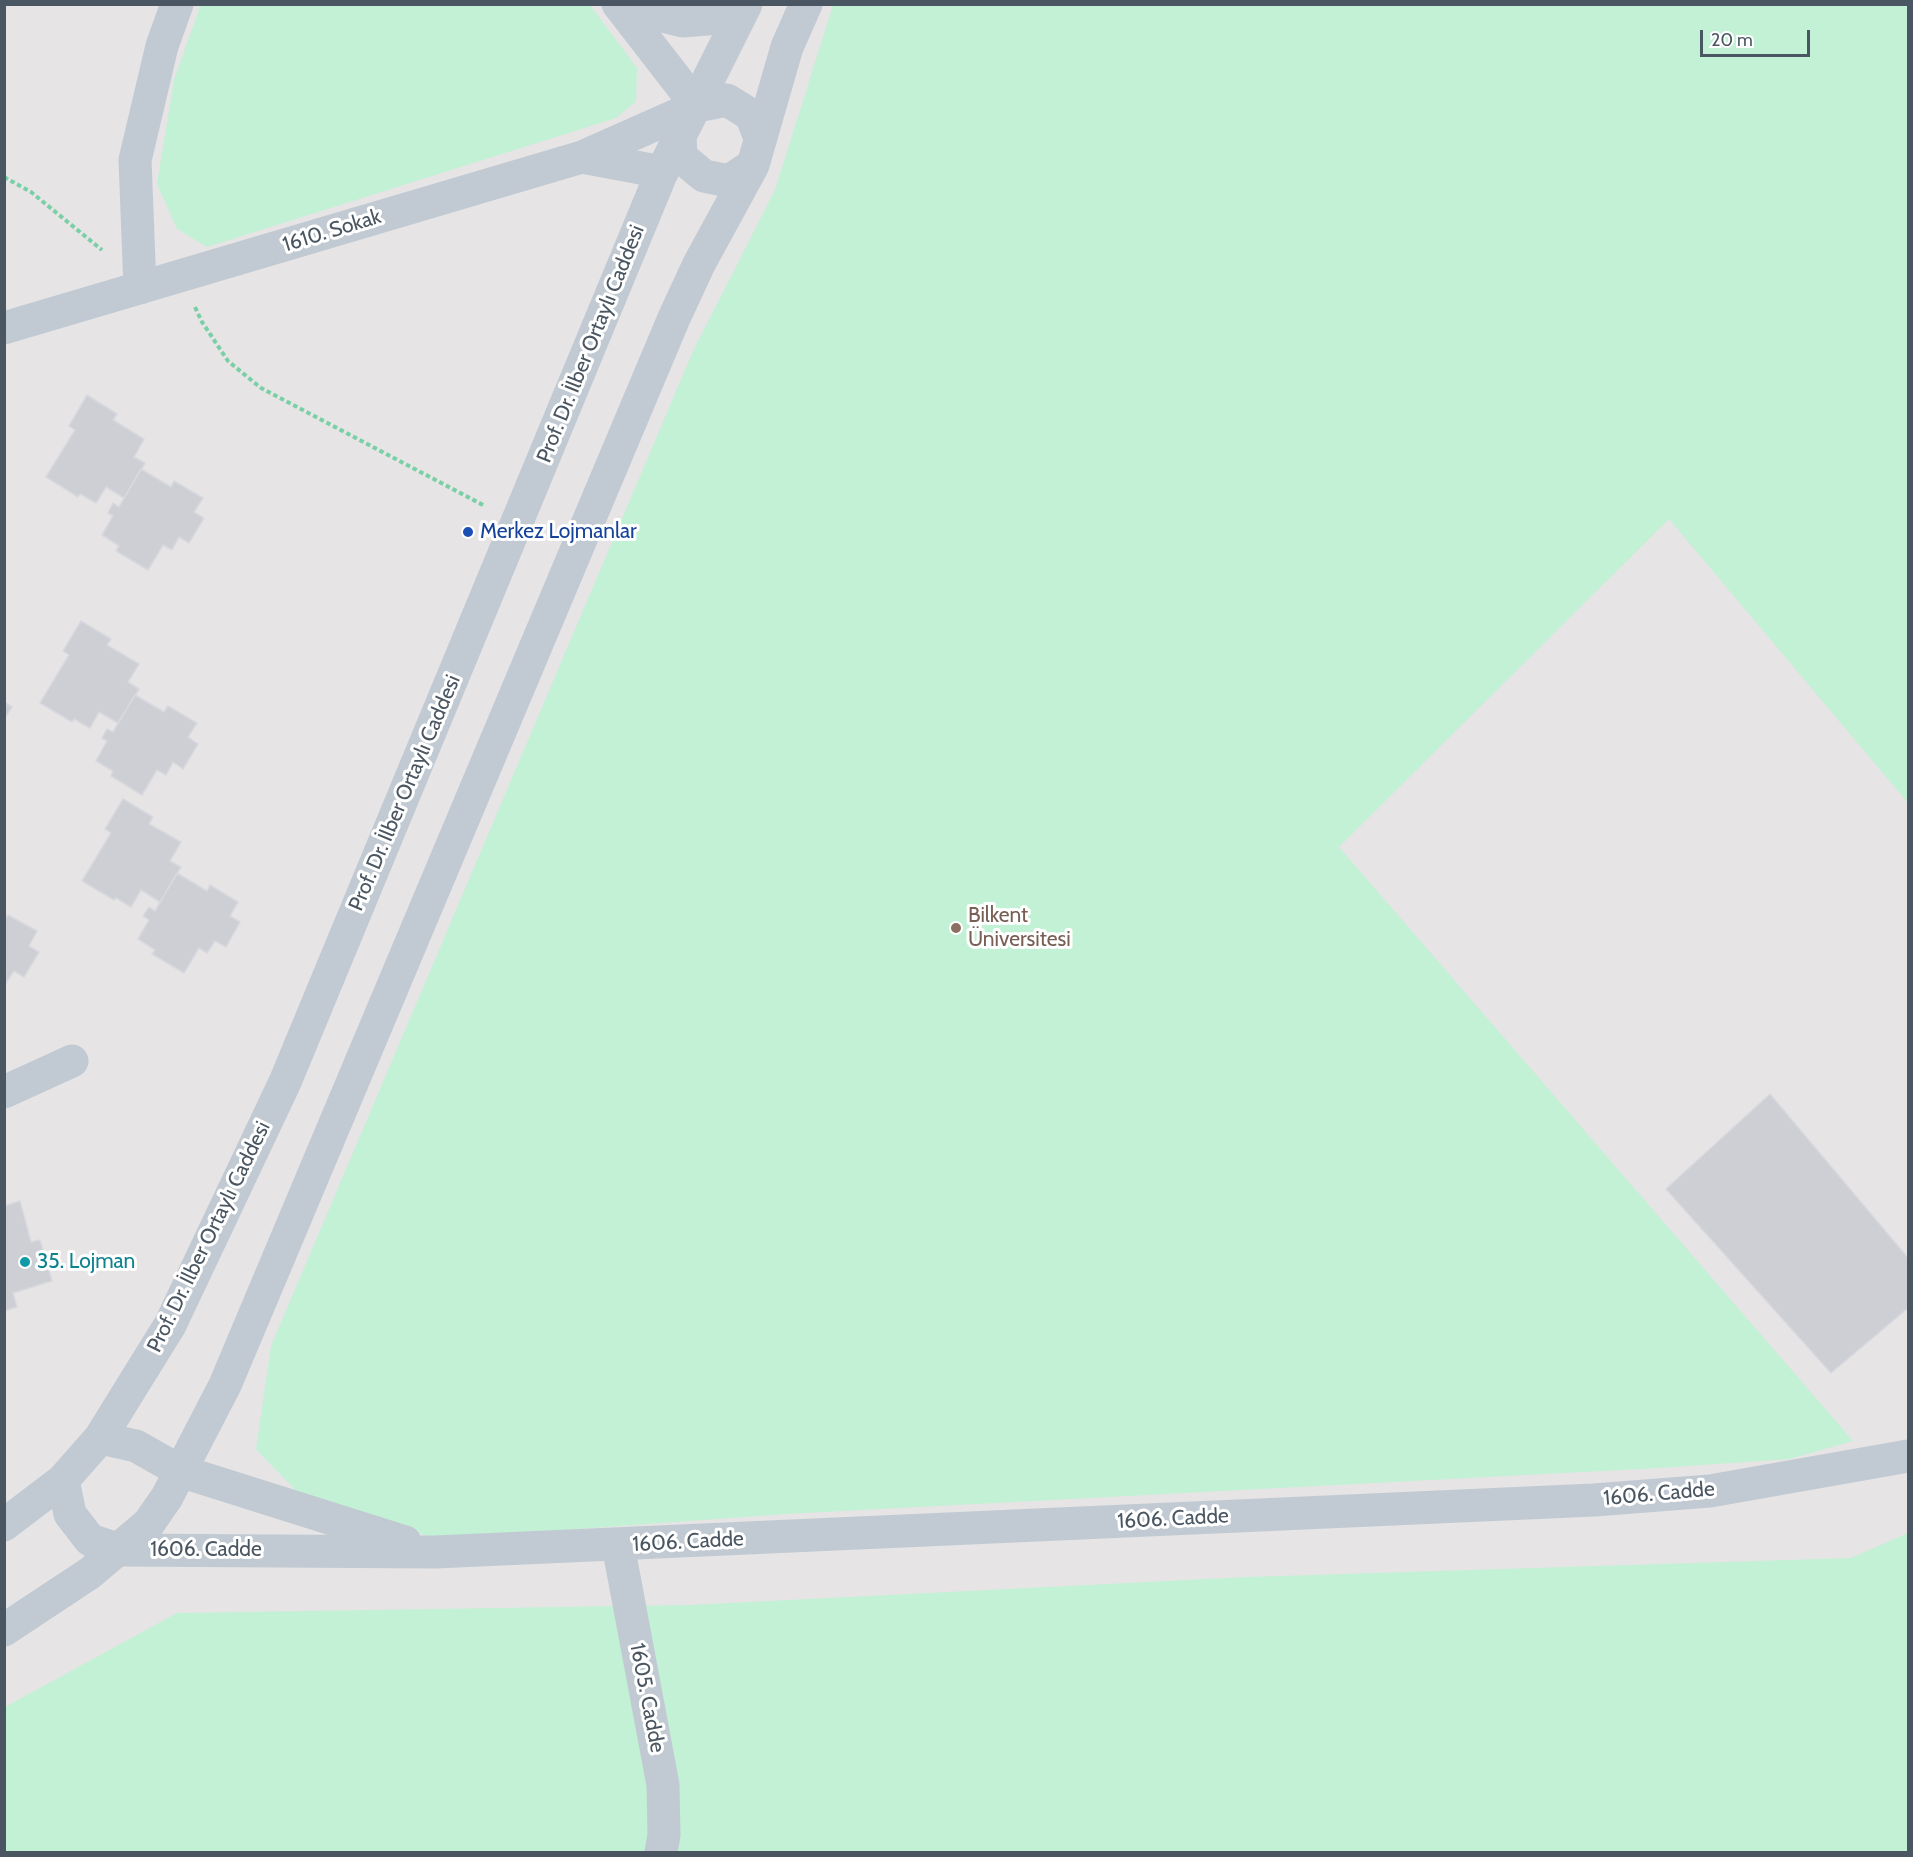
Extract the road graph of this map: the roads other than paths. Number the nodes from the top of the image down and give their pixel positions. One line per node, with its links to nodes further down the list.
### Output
1 (177, 4): 14 (street)
2 (618, 4): 7 (street)
3 (636, 4): 4 (street)
4 (740, 4)
5 (746, 4): 8 (street, Prof. Dr. İlber Ortaylı Caddesi)
6 (806, 4): 11 (street)
7 (662, 62): 8 (street); 10 (street)
8 (697, 106): 9 (street, Prof. Dr. İlber Ortaylı Caddesi); 10 (street); 11 (street)
9 (680, 134): 11 (street); 13 (street, Prof. Dr. İlber Ortaylı Caddesi)
10 (633, 136): 12 (street)
11 (756, 151): 20 (street)
12 (582, 157): 13 (street, 1610. Sokak); 14 (street, 1610. Sokak)
13 (662, 172): 18 (street, Prof. Dr. İlber Ortaylı Caddesi)
14 (139, 283): 15 (street, 1610. Sokak)
15 (4, 328)
16 (72, 1061): 17 (street)
17 (4, 1092)
18 (100, 1438): 20 (street); 21 (street, Prof. Dr. İlber Ortaylı Caddesi)
19 (1908, 1456): 23 (street, 1606. Cadde)
20 (180, 1471): 24 (street); 25 (street, 1606. Cadde)
21 (63, 1480): 22 (street, Prof. Dr. İlber Ortaylı Caddesi); 24 (street)
22 (4, 1526)
23 (618, 1545): 25 (street, 1606. Cadde); 27 (street, 1605. Cadde)
24 (120, 1550): 25 (street, 1606. Cadde); 26 (street)
25 (435, 1552)
26 (4, 1630)
27 (661, 1852)

